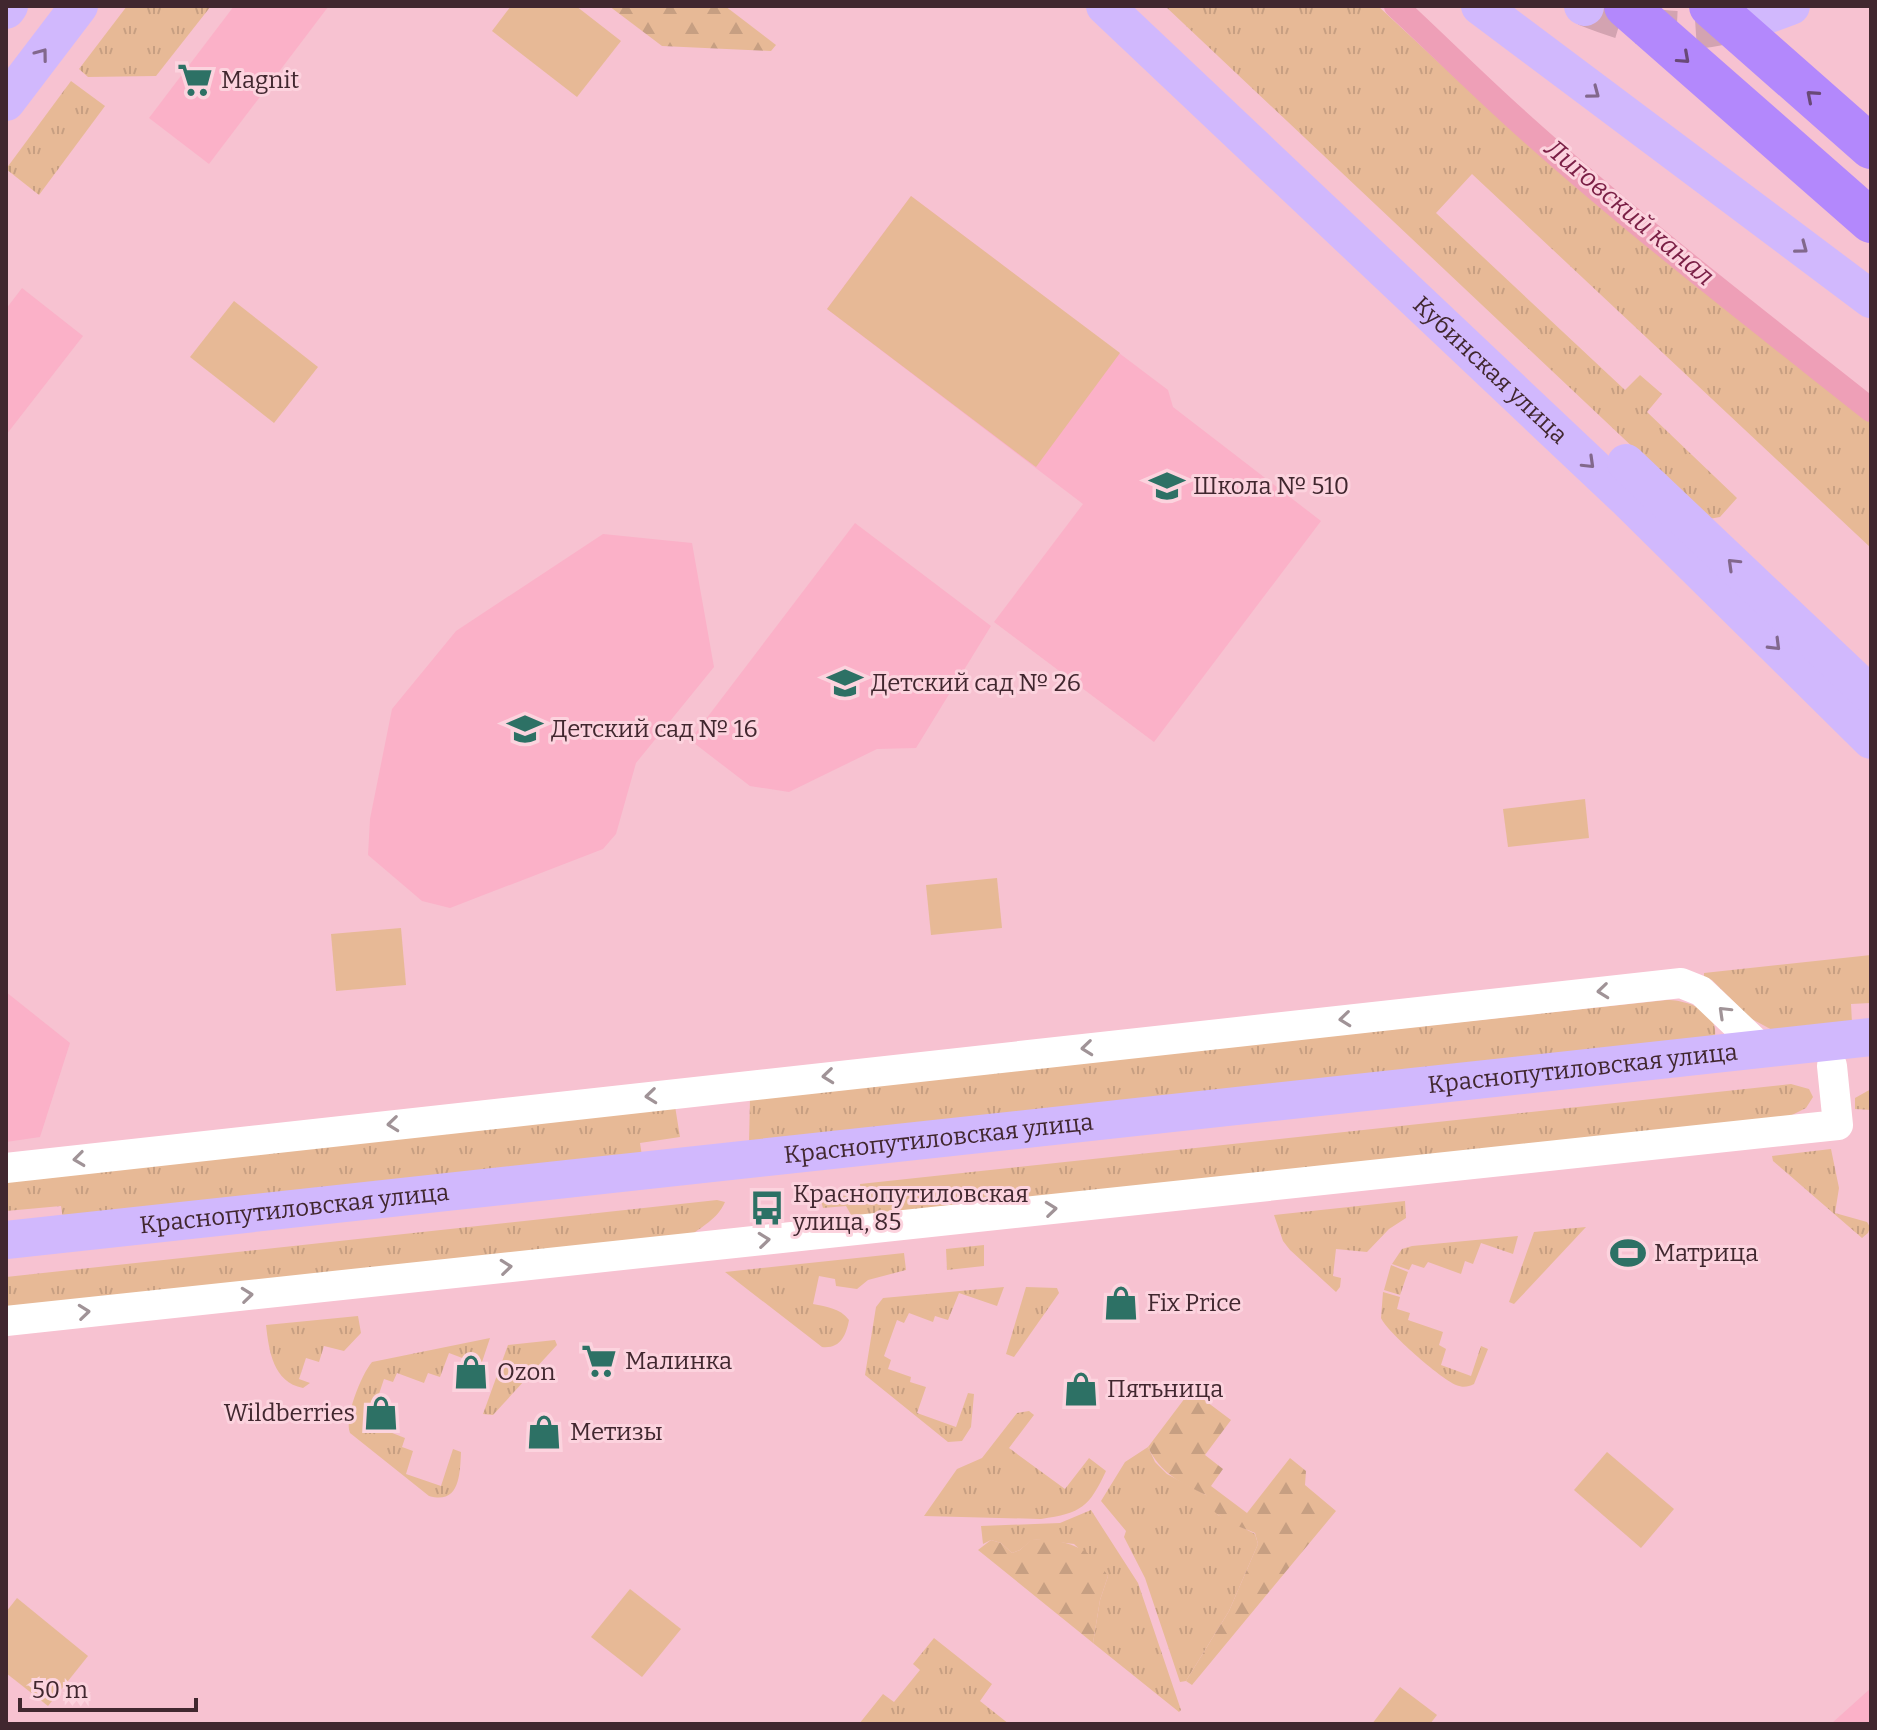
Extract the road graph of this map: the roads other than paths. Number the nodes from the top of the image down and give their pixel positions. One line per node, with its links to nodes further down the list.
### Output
1 (79, 6): 7 (main road, one-way to 1)
2 (1105, 6): 12 (main road, Кубинская улица, one-way to 12)
3 (1140, 6): 11 (main road, Кубинская улица, one-way to 3)
4 (1480, 6): 10 (main road, one-way to 10)
5 (1626, 6): 9 (highway, one-way to 9)
6 (1711, 6): 8 (highway, one-way to 6)
7 (6, 102)
8 (1871, 147)
9 (1871, 221)
10 (1871, 299)
11 (1871, 695)
12 (1871, 740)
13 (1871, 1037): 14 (main road, Краснопутиловская улица)
14 (1762, 1049): 17 (street, one-way to 17); 18 (main road, Краснопутиловская улица)
15 (1871, 1062): 16 (main road, Краснопутиловская улица)
16 (1832, 1066): 19 (main road, Краснопутиловская улица); 20 (street, one-way to 16)
17 (6, 1168)
18 (6, 1240)
19 (6, 1263)
20 (6, 1321)

